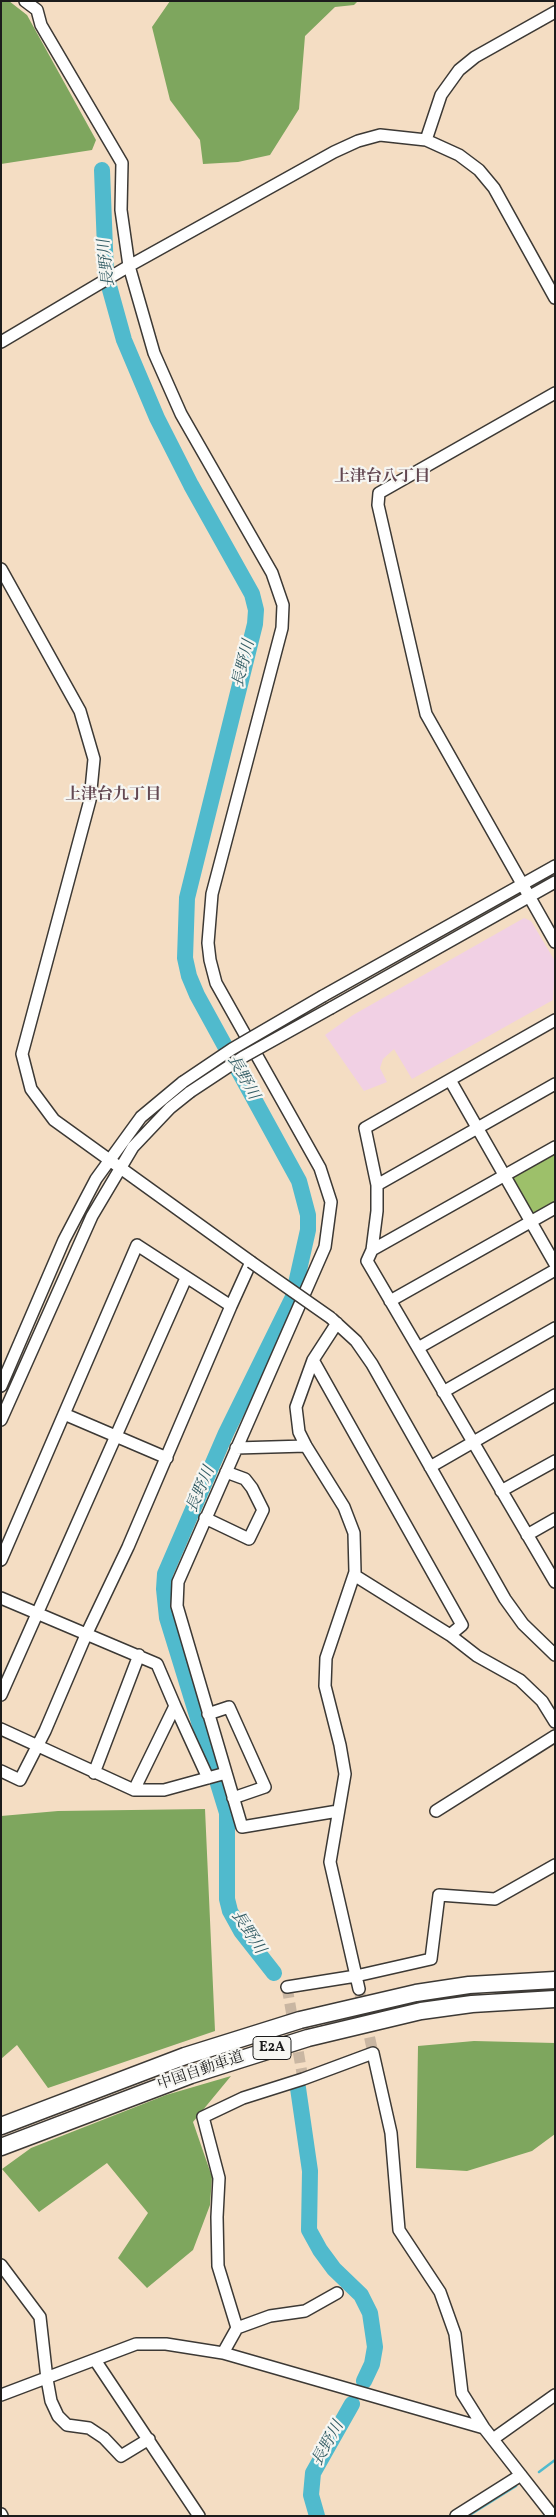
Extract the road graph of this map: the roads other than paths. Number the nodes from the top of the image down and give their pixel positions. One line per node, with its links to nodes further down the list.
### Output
1 (25, 1): 3 (street)
2 (45, 1): 3 (street)
3 (37, 10): 6 (street)
4 (555, 12): 5 (street)
5 (426, 140): 6 (street); 7 (street)
6 (129, 266): 8 (street); 46 (street)
7 (555, 298)
8 (1, 342)
9 (555, 393): 13 (street)
10 (1, 569): 21 (street)
11 (555, 866): 13 (street)
12 (555, 882): 14 (street)
13 (523, 884): 14 (street); 21 (street, bridge)
14 (529, 896): 15 (street); 22 (street, bridge)
15 (555, 942)
16 (555, 1020): 17 (street)
17 (450, 1080): 19 (street); 24 (street)
18 (555, 1084): 19 (street)
19 (477, 1128): 23 (street); 24 (street)
20 (555, 1147): 23 (street)
21 (108, 1160): 22 (street); 38 (street)
22 (120, 1169): 28 (street); 42 (street)
23 (504, 1176): 26 (street); 27 (street)
24 (377, 1185): 27 (street)
25 (555, 1208): 26 (street)
26 (531, 1222): 29 (street); 32 (street)
27 (372, 1250): 32 (street)
28 (252, 1262): 33 (street); 34 (street, bridge)
29 (555, 1264)
30 (555, 1270): 36 (street)
31 (186, 1278): 33 (street); 41 (street); 43 (street)
32 (390, 1301): 36 (street)
33 (231, 1306): 47 (street)
34 (334, 1320): 37 (street); 49 (street)
35 (555, 1328): 39 (street)
36 (418, 1348): 39 (street)
37 (313, 1360): 45 (street); 61 (street)
38 (1, 1386)
39 (444, 1392): 44 (street)
40 (555, 1395): 44 (street)
41 (64, 1414): 43 (street); 55 (street)
42 (1, 1420)
43 (116, 1435): 47 (street); 59 (street)
44 (473, 1442): 49 (street); 51 (street)
45 (306, 1446): 46 (street); 56 (street)
46 (236, 1448): 50 (street)
47 (167, 1458): 60 (street)
48 (555, 1460): 51 (street)
49 (430, 1467): 63 (street)
50 (226, 1472): 52 (street); 52 (street)
51 (501, 1491): 54 (street)
52 (205, 1518): 66 (street)
53 (555, 1519): 54 (street)
54 (527, 1535): 57 (street)
55 (1, 1560)
56 (354, 1575): 61 (street); 77 (street)
57 (554, 1579)
58 (1, 1598): 59 (street)
59 (37, 1614): 60 (street); 64 (street)
60 (86, 1635): 62 (street); 70 (street)
61 (450, 1635): 67 (street)
62 (139, 1655): 65 (street); 72 (street)
63 (555, 1655)
64 (1, 1695)
65 (175, 1706): 74 (street); 75 (street)
66 (208, 1714): 73 (street); 76 (street)
67 (555, 1722)
68 (1, 1729): 70 (street)
69 (555, 1736): 78 (street)
70 (38, 1746): 71 (street); 72 (street)
71 (1, 1771)
72 (94, 1773): 75 (street)
73 (226, 1773): 74 (street); 76 (street)
74 (208, 1778): 75 (street)
75 (134, 1790)
76 (233, 1798): 77 (street)
77 (338, 1811): 80 (street)
78 (436, 1811)
79 (555, 1865): 80 (street)
80 (356, 1976): 82 (street); 83 (street)
81 (555, 1980): 85 (highway, 中国自動車道 / E2A)
82 (287, 1987)
83 (359, 1989)
84 (555, 1999): 86 (highway, 中国自動車道 / E2A)
85 (1, 2126)
86 (1, 2147)
87 (1, 2266): 92 (street)
88 (337, 2293): 89 (street)
89 (237, 2328): 90 (street); 95 (street)
90 (223, 2353): 91 (street); 95 (street)
91 (95, 2360): 92 (street); 96 (street)
92 (47, 2379): 94 (street); 96 (street)
93 (555, 2395): 97 (street)
94 (1, 2396)
95 (484, 2428): 97 (street)
96 (149, 2439): 99 (street)
97 (493, 2439): 98 (street)
98 (521, 2475): 100 (street); 101 (street)
99 (199, 2516)
100 (456, 2516)
101 (553, 2516)

